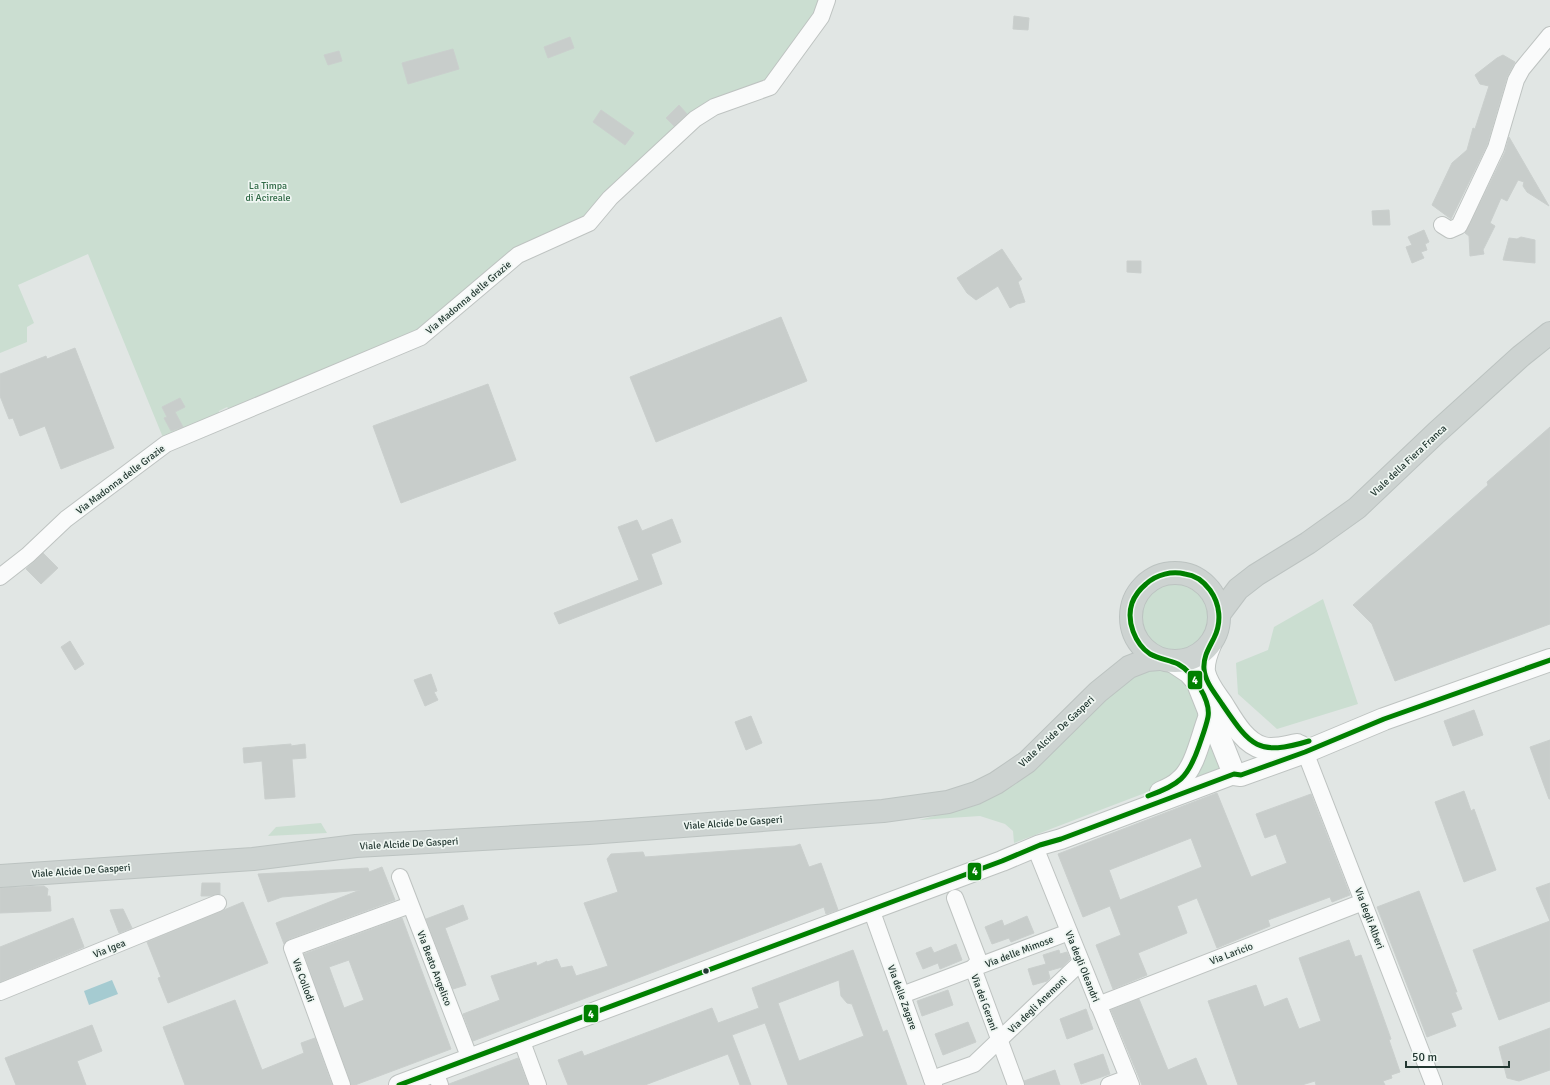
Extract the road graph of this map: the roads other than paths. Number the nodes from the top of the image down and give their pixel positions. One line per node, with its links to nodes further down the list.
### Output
1 (827, 0): 6 (street, Via Madonna delle Grazie)
2 (1550, 35): 3 (street)
3 (1442, 225)
4 (1550, 333): 5 (main road, Viale della Fiera Franca)
5 (1256, 575): 7 (main road); 8 (main road)
6 (0, 577)
7 (1203, 582): 8 (main road); 9 (main road)
8 (1220, 613): 10 (main road)
9 (1132, 630): 11 (main road); 13 (main road)
10 (1210, 645): 11 (main road); 14 (main road)
11 (1166, 660): 13 (main road); 14 (main road)
12 (1550, 660): 15 (main road)
13 (1098, 692): 18 (main road, Viale Alcide De Gasperi)
14 (1218, 712): 15 (main road); 16 (main road); 17 (street)
15 (1304, 748): 16 (main road); 23 (street, Via degli Alberi)
16 (1234, 774): 17 (street)
17 (1038, 846): 26 (street); 27 (street, Via degli Oleandri)
18 (328, 848): 19 (main road, Viale Alcide De Gasperi); 20 (main road, Viale Alcide De Gasperi)
19 (0, 863)
20 (0, 876)
21 (400, 877): 25 (street, Via Beato Angelico)
22 (955, 898): 29 (street, Via dei Gerani)
23 (1363, 902): 32 (street, Via Laricio); 44 (street, Via degli Alberi)
24 (218, 903): 30 (street, Via Igea)
25 (410, 905): 35 (street, Via Beato Angelico); 39 (street, Via Collodi)
26 (871, 909): 31 (street, Via delle Zagare); 33 (street)
27 (1069, 932): 28 (street, Via degli Oleandri); 29 (street, Via delle Mimose)
28 (1081, 962): 32 (street, Via degli Oleandri); 34 (street, Via degli Anemoni)
29 (973, 968): 31 (street, Via delle Mimose); 34 (street, Via dei Gerani)
30 (0, 992)
31 (902, 995): 38 (street, Via delle Zagare)
32 (1098, 1005): 37 (street, Via degli Oleandri)
33 (521, 1039): 35 (street); 41 (street)
34 (999, 1041): 38 (street, Via degli Anemoni); 42 (street, Via dei Gerani)
35 (470, 1059): 36 (street)
36 (438, 1078): 40 (street)
37 (1130, 1081): 43 (street)
38 (933, 1082)
39 (342, 1085)
40 (399, 1085)
41 (538, 1085)
42 (1016, 1085)
43 (1108, 1085)
44 (1434, 1085)

